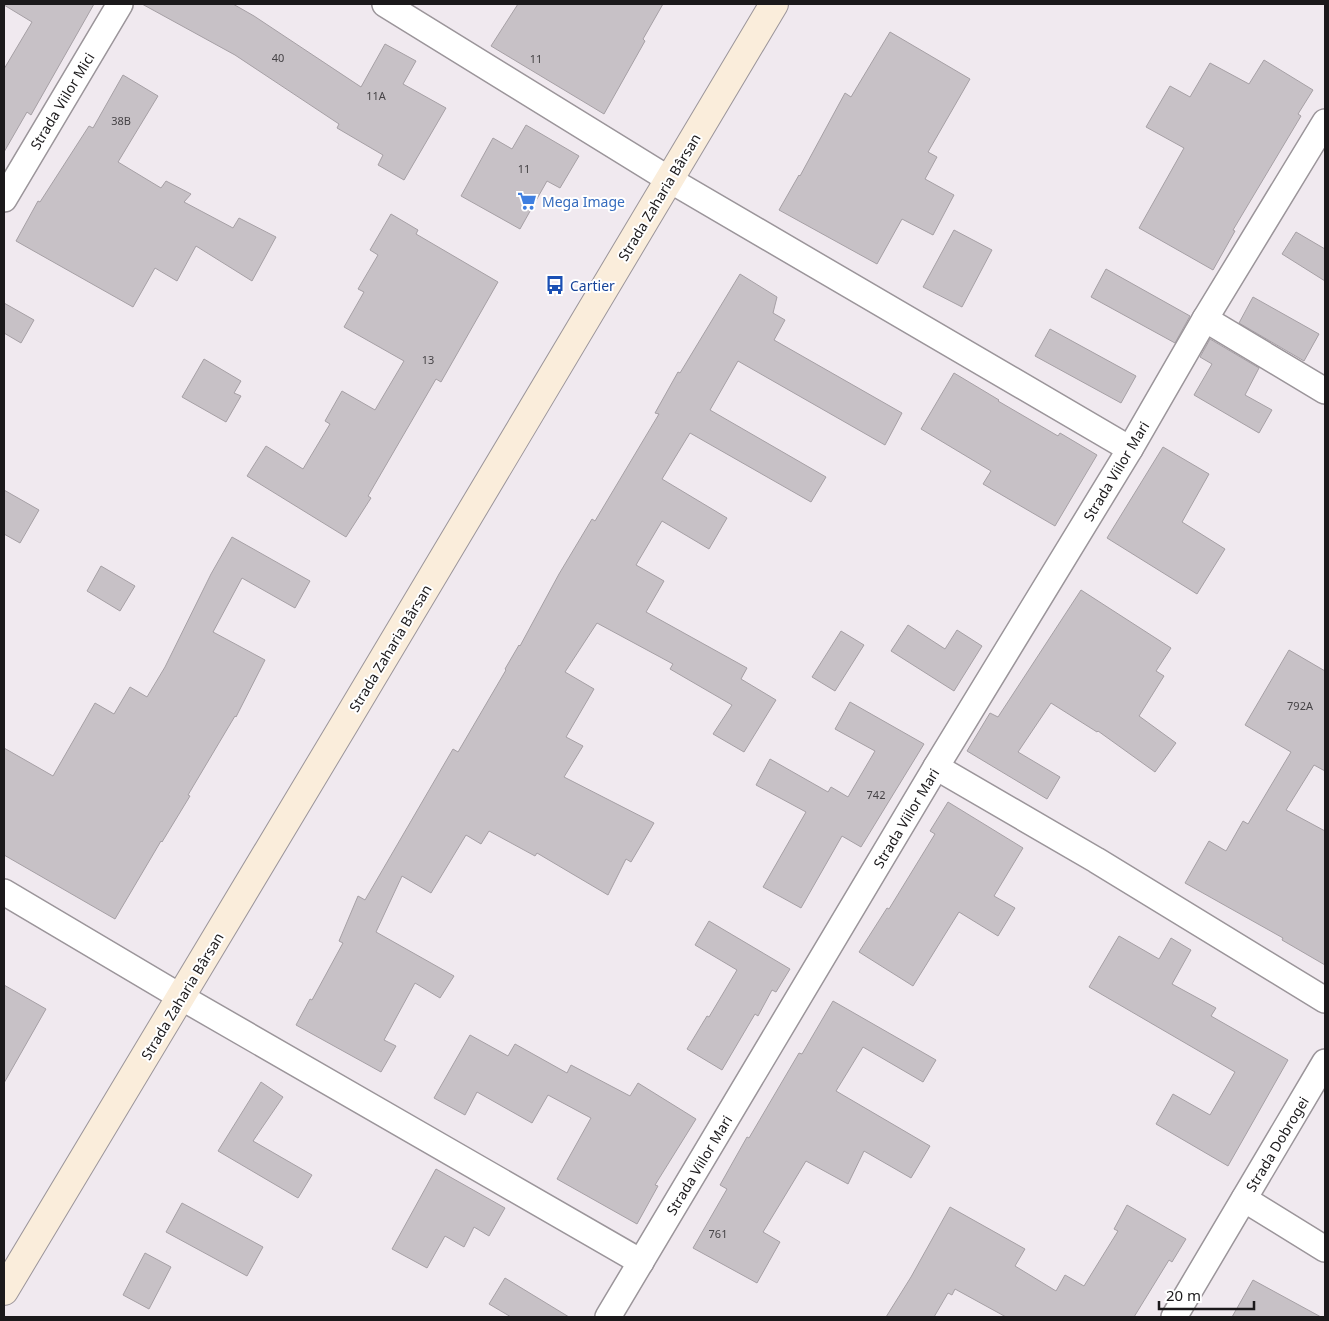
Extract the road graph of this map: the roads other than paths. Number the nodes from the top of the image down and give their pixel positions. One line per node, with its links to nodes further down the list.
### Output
1 (120, 4): 6 (street, Strada Viilor Mici)
2 (386, 4): 5 (street)
3 (774, 4): 5 (main road, Strada Zaharia Bârsan)
4 (1325, 122): 7 (street, Strada Viilor Mari)
5 (670, 180): 9 (street); 12 (main road, Strada Zaharia Bârsan)
6 (4, 199)
7 (1205, 319): 8 (street); 9 (street, Strada Viilor Mari)
8 (1325, 391)
9 (1130, 449): 10 (street, Strada Viilor Mari)
10 (936, 767): 13 (street); 17 (street, Strada Viilor Mari)
11 (4, 892): 12 (street)
12 (181, 997): 17 (street); 18 (main road, Strada Zaharia Bârsan)
13 (1325, 1000)
14 (1325, 1062): 15 (street, Strada Dobrogei)
15 (1244, 1199): 16 (street, Strada Dobrogei); 20 (street, Strada Dobrogei)
16 (1325, 1249)
17 (641, 1262): 19 (street, Strada Viilor Mari)
18 (4, 1291)
19 (608, 1317)
20 (1174, 1317)

